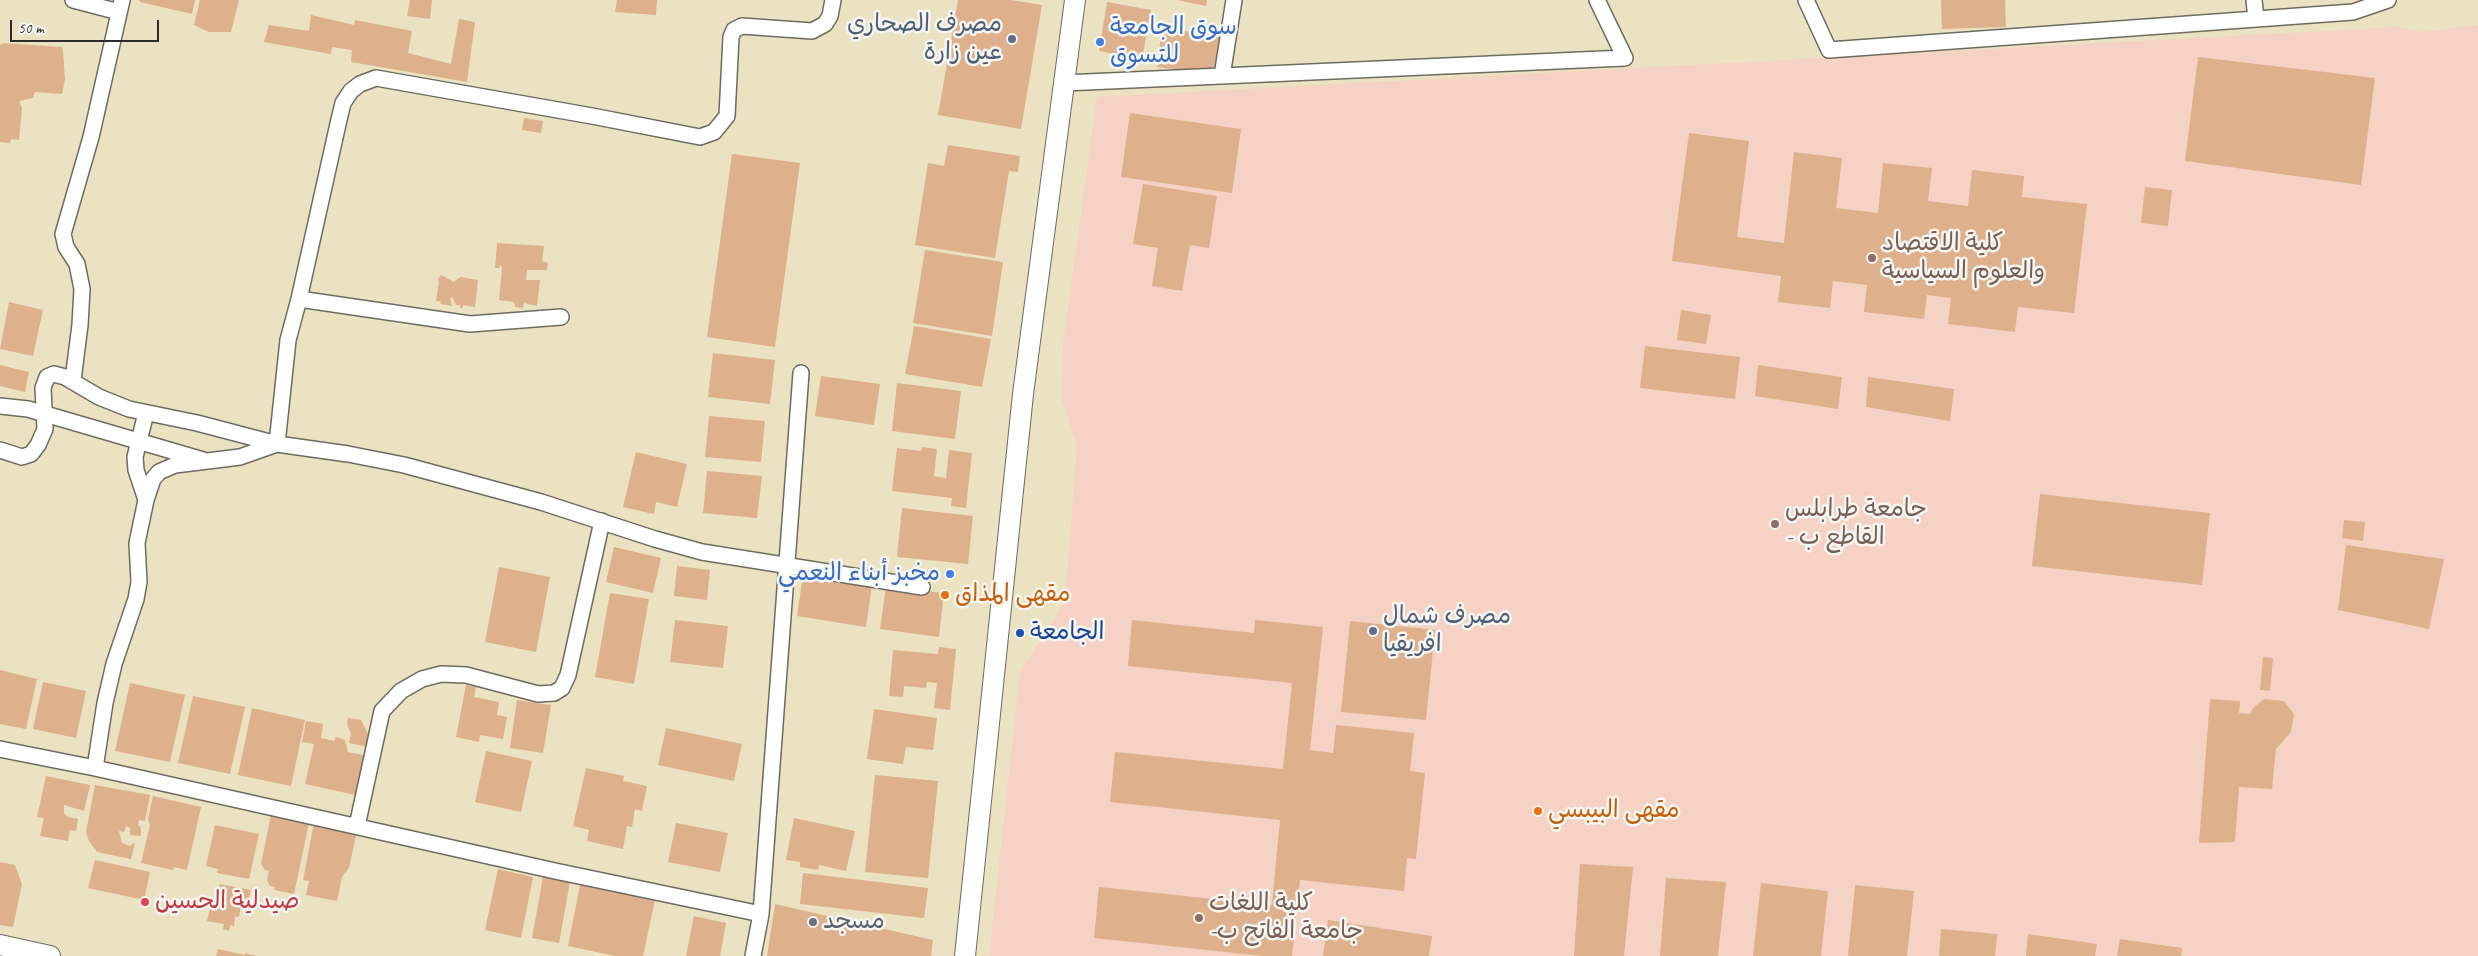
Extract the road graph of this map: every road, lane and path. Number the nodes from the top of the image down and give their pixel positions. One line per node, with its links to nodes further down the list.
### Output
1 (74, 0): 9 (street)
2 (833, 0): 13 (street)
3 (1075, 0): 12 (street)
4 (1234, 0): 11 (street)
5 (1597, 0): 11 (street)
6 (1806, 0): 10 (street)
7 (2254, 0): 10 (street)
8 (2388, 0): 10 (street)
9 (121, 6): 16 (street)
10 (2256, 19)
11 (1222, 76): 12 (street)
12 (1064, 83): 35 (street)
13 (299, 299): 14 (street); 21 (street)
14 (561, 317)
15 (801, 373): 26 (street)
16 (73, 380): 18 (street); 19 (street)
17 (0, 406): 19 (street)
18 (146, 412): 20 (street); 21 (street)
19 (44, 415): 20 (street); 22 (street)
20 (138, 440): 23 (street); 24 (street)
21 (277, 444): 23 (street); 25 (street)
22 (0, 450)
23 (207, 461): 24 (street)
24 (146, 500): 29 (street)
25 (602, 521): 26 (street); 30 (street)
26 (787, 566): 27 (street); 31 (street)
27 (922, 587)
28 (0, 749): 29 (street)
29 (95, 768): 30 (street)
30 (357, 826): 31 (street)
31 (761, 914): 34 (street)
32 (0, 945): 33 (street)
33 (50, 956)
34 (753, 956)
35 (964, 956)

